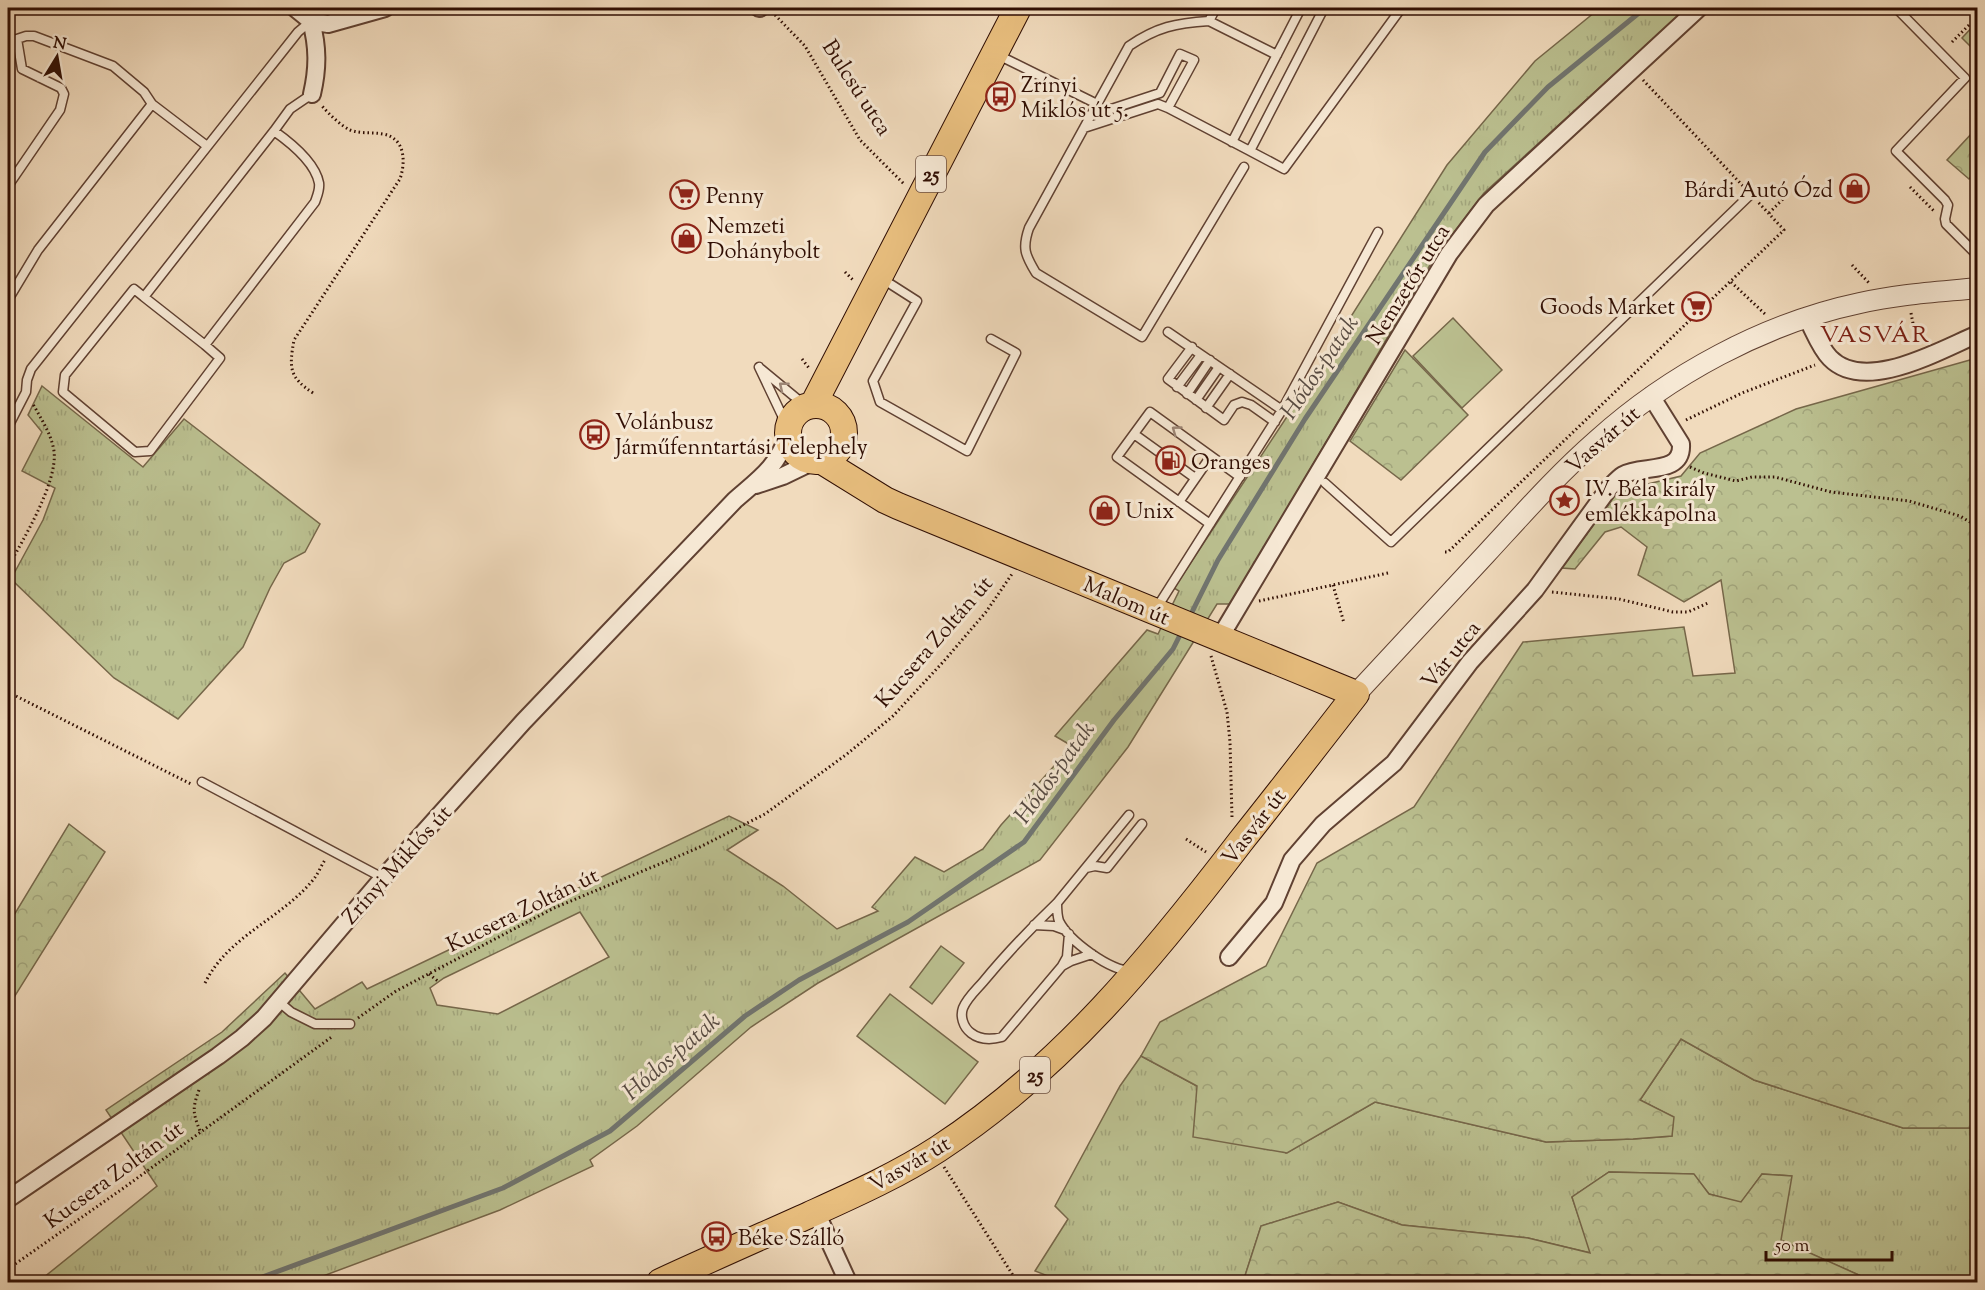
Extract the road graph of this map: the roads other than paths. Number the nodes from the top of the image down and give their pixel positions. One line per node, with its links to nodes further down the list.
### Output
1 (295, 8): 10 (street)
2 (385, 8): 10 (street)
3 (1018, 8): 13 (main road, 25)
4 (1216, 8): 11 (lane)
5 (1301, 8): 14 (lane)
6 (1324, 8): 24 (lane)
7 (1699, 8): 67 (street, Nemzetőr utca)
8 (1896, 8): 29 (lane)
9 (1400, 10): 24 (lane)
10 (311, 21): 15 (street); 23 (lane)
11 (1209, 21): 14 (lane); 17 (lane)
12 (12, 41): 16 (lane); 26 (lane)
13 (995, 53): 17 (lane); 30 (main road, 25)
14 (1277, 55): 22 (lane)
15 (312, 94): 21 (lane)
16 (152, 104): 23 (lane); 33 (lane)
17 (1097, 104): 19 (lane)
18 (1168, 108): 19 (lane); 20 (lane); 22 (lane)
19 (1090, 116): 20 (lane)
20 (1084, 128): 25 (lane)
21 (274, 131): 32 (lane); 39 (lane)
22 (1232, 142): 24 (lane)
23 (207, 146): 53 (lane)
24 (1250, 151)
25 (1244, 167)
26 (8, 186)
27 (1751, 194): 61 (lane)
28 (1378, 232): 51 (lane)
29 (1977, 256)
30 (879, 276): 37 (lane); 38 (main road, 25)
31 (1977, 288): 34 (street, Vasvár út)
32 (144, 297): 39 (lane); 39 (lane)
33 (8, 300)
34 (1807, 318): 36 (street); 47 (street, Vasvár út)
35 (1168, 332): 40 (lane)
36 (1977, 334)
37 (991, 339)
38 (845, 341): 49 (main road, 25); 54 (main road, 25)
39 (205, 345)
40 (1191, 348): 41 (lane); 45 (lane)
41 (1201, 355): 42 (lane); 45 (lane)
42 (1210, 360): 43 (lane); 46 (lane)
43 (1219, 367): 44 (lane); 48 (lane)
44 (1230, 374): 50 (lane); 51 (lane)
45 (1177, 387): 46 (lane)
46 (1187, 394): 48 (lane)
47 (1651, 396): 69 (street, Vasvár út); 80 (street, Vár utca)
48 (1196, 400): 50 (lane)
49 (810, 406): 54 (main road); 55 (main road, 25); 55 (lane, one-way to 55)
50 (1206, 408): 52 (lane)
51 (1282, 410): 52 (lane)
52 (1275, 422): 59 (lane)
53 (8, 427)
54 (843, 427): 58 (main road); 64 (main road, Malom út / 25)
55 (788, 432): 58 (main road, 25); 62 (street, Zrínyi Miklós út)
56 (1134, 434): 57 (lane, one-way to 56); 60 (lane); 63 (lane)
57 (1211, 456): 59 (lane); 60 (lane)
58 (818, 461): 62 (street, Zrínyi Miklós út); 64 (main road, Malom út / 25)
59 (1240, 477): 65 (lane)
60 (1195, 478): 63 (lane)
61 (1325, 483)
62 (750, 488): 75 (street, Zrínyi Miklós út)
63 (1179, 502): 65 (lane)
64 (898, 506): 66 (main road, Malom út / 25)
65 (1210, 524): 66 (lane)
66 (1159, 614): 67 (main road, Malom út / 25)
67 (1211, 640): 68 (main road, Malom út / 25)
68 (1305, 673): 69 (main road, Malom út / 25); 70 (main road, 25)
69 (1356, 694): 70 (main road, Vasvár út / 25)
70 (1313, 748): 83 (main road, Vasvár út / 25)
71 (202, 782): 75 (lane)
72 (1130, 814): 74 (lane)
73 (1142, 824): 74 (lane)
74 (1085, 868): 76 (lane)
75 (383, 878): 85 (street, Zrínyi Miklós út)
76 (1057, 903): 77 (lane); 78 (lane)
77 (1034, 925): 78 (lane); 82 (lane)
78 (1067, 932): 79 (lane); 82 (lane)
79 (1092, 954): 81 (lane); 82 (lane)
80 (1229, 957)
81 (1103, 961): 83 (lane); 84 (lane)
82 (1062, 966)
83 (1138, 971): 84 (main road, Vasvár út / 25)
84 (1118, 993): 88 (main road, Vasvár út / 25)
85 (278, 1001): 86 (lane); 87 (street, Zrínyi Miklós út)
86 (350, 1024)
87 (8, 1199)
88 (816, 1212): 89 (main road, Vasvár út / 25); 90 (street)
89 (660, 1282)
90 (848, 1282)

